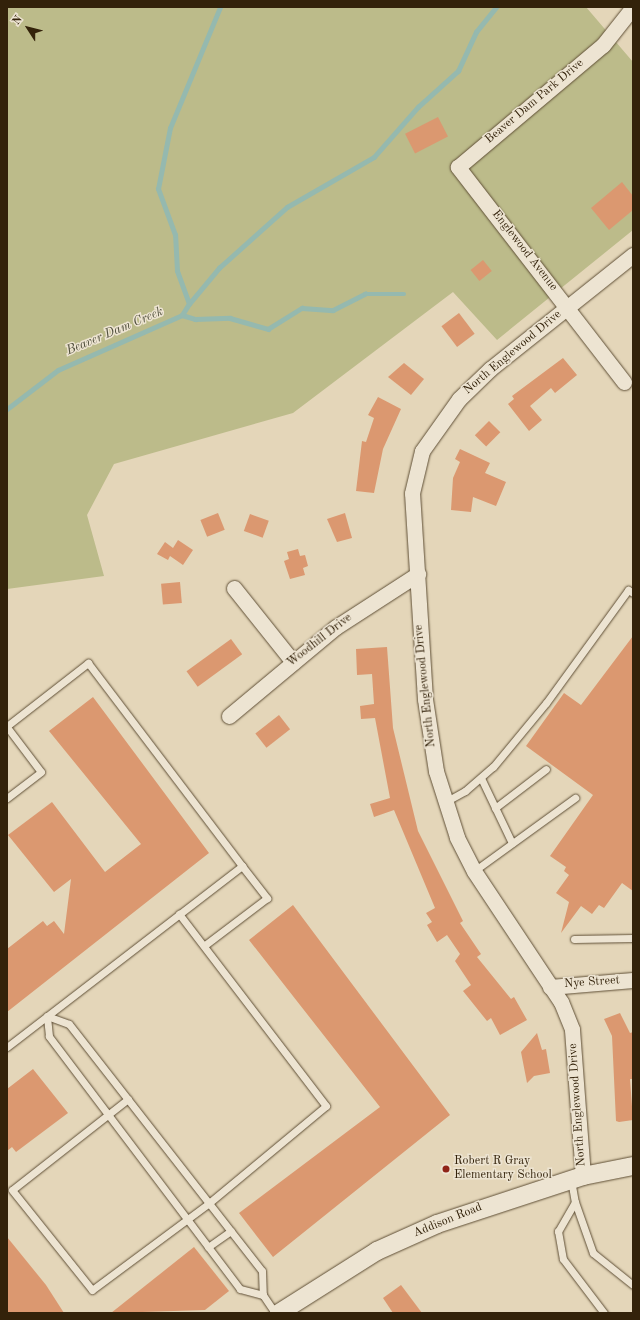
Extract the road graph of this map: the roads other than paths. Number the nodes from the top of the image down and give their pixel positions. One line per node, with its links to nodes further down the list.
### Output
1 (633, 7): 2 (street, Beaver Dam Park Drive)
2 (481, 197): 4 (street, Englewood Avenue)
3 (633, 255): 4 (street, North Englewood Drive)
4 (568, 306): 5 (street, Englewood Avenue); 6 (street, North Englewood Drive)
5 (624, 382)
6 (418, 574): 9 (street, Woodhill Drive); 16 (street, North Englewood Drive)
7 (234, 588): 9 (street)
8 (633, 593): 13 (lane)
9 (292, 662): 10 (street, Woodhill Drive)
10 (229, 716)
11 (7, 726): 14 (lane); 19 (lane)
12 (546, 769): 17 (lane)
13 (481, 778): 16 (lane); 17 (lane)
14 (7, 798)
15 (575, 798): 18 (lane)
16 (445, 802): 20 (street, North Englewood Drive)
17 (496, 808): 18 (lane)
18 (512, 843): 20 (lane)
19 (242, 866): 21 (lane); 24 (lane)
20 (474, 871): 26 (street, North Englewood Drive)
21 (179, 914): 24 (lane); 27 (lane)
22 (633, 938): 23 (lane)
23 (574, 939)
24 (205, 946): 34 (lane)
25 (633, 980): 26 (street, Nye Street)
26 (550, 986): 32 (street, North Englewood Drive)
27 (47, 1016): 28 (lane); 29 (lane); 30 (lane)
28 (7, 1048)
29 (128, 1099): 30 (lane); 34 (lane)
30 (108, 1113): 35 (lane); 35 (lane)
31 (633, 1166): 32 (street, Addison Road)
32 (577, 1178): 33 (lane); 41 (street, Addison Road)
33 (575, 1202): 38 (lane); 42 (lane)
34 (209, 1203): 35 (lane); 36 (lane)
35 (187, 1218): 37 (lane)
36 (231, 1231): 37 (lane); 39 (lane)
37 (208, 1247): 39 (lane)
38 (633, 1285)
39 (263, 1295): 40 (lane)
40 (275, 1313)
41 (279, 1313)
42 (604, 1313)

